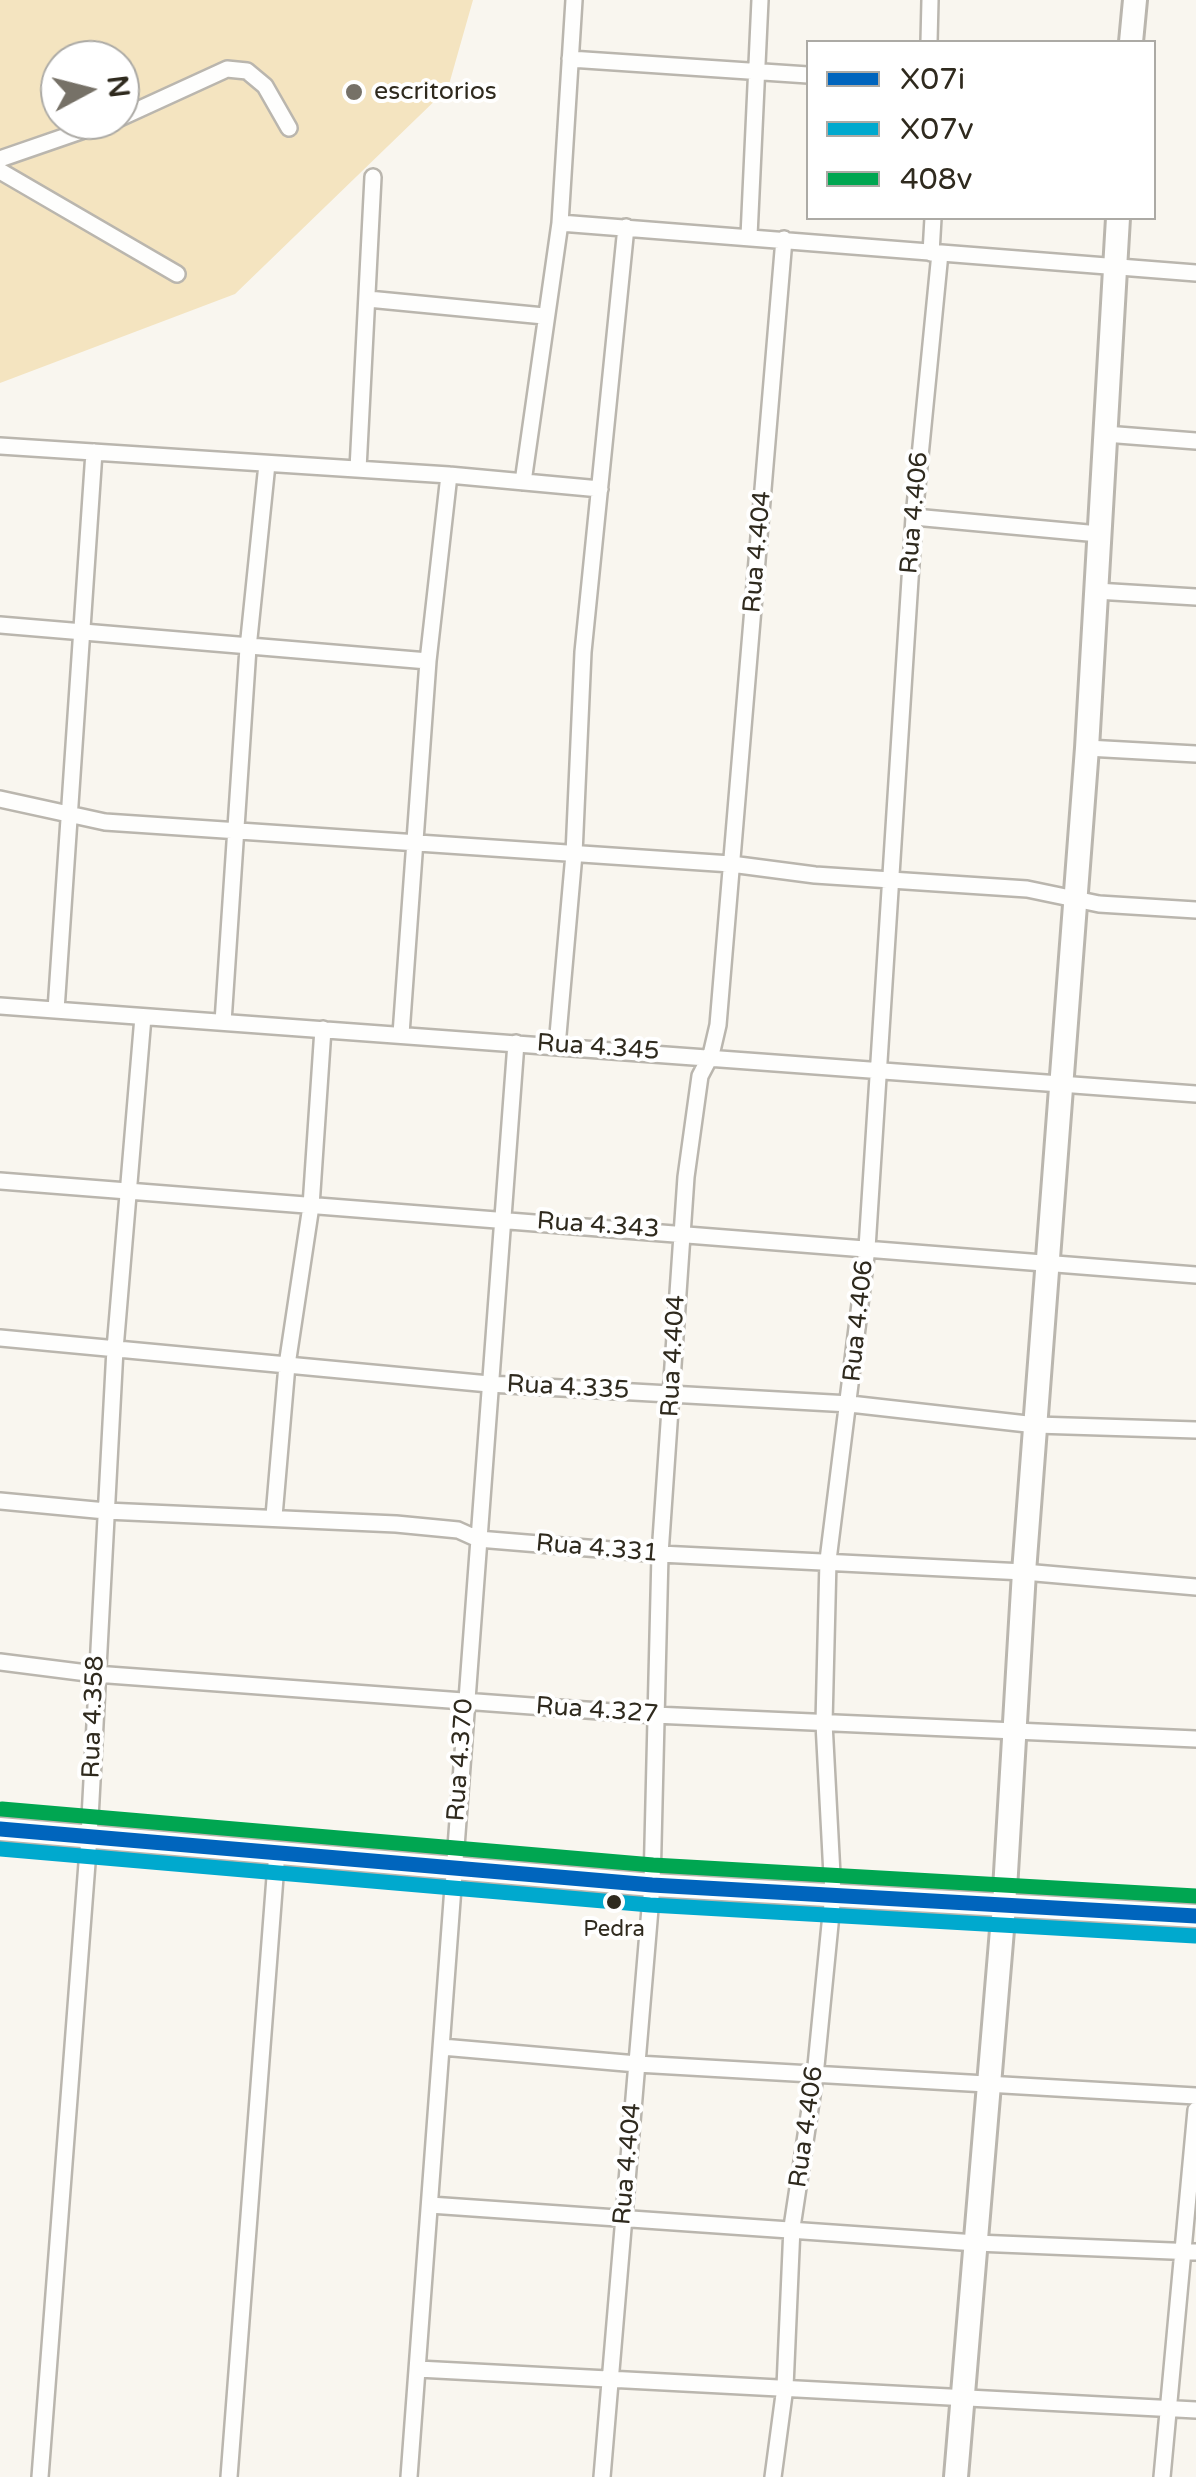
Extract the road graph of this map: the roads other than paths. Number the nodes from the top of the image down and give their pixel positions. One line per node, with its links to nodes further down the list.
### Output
1 (574, 0): 7 (street)
2 (760, 0): 8 (street)
3 (930, 0): 5 (street)
4 (1135, 0): 6 (street)
5 (928, 40)
6 (1132, 40)
7 (570, 60): 8 (street); 18 (street)
8 (755, 70): 9 (street); 20 (street)
9 (806, 75)
10 (140, 109): 11 (street)
11 (289, 128)
12 (56, 140): 13 (street)
13 (0, 160)
14 (0, 171): 25 (street)
15 (373, 177): 26 (street)
16 (933, 220): 22 (street, Rua 4.406)
17 (1118, 220): 23 (street)
18 (560, 223): 19 (street); 27 (street)
19 (626, 227): 20 (street); 36 (street)
20 (749, 236): 21 (street)
21 (784, 240): 22 (street); 52 (street, Rua 4.404)
22 (935, 253): 23 (street); 37 (street, Rua 4.406)
23 (1114, 268): 24 (street); 28 (street)
24 (1196, 273)
25 (177, 274)
26 (368, 299): 27 (street); 33 (street)
27 (544, 316): 35 (street)
28 (1105, 434): 29 (street); 38 (street)
29 (1196, 441)
30 (0, 446): 31 (street)
31 (94, 452): 32 (street); 42 (street)
32 (267, 464): 33 (street); 43 (street)
33 (358, 468): 34 (street)
34 (449, 475): 35 (street); 44 (street)
35 (523, 482): 36 (street)
36 (600, 490): 51 (street)
37 (914, 516): 38 (street); 53 (street, Rua 4.406)
38 (1100, 534): 39 (street)
39 (1096, 591): 40 (street); 45 (street)
40 (1196, 597)
41 (0, 626): 42 (street)
42 (83, 633): 43 (street); 48 (street)
43 (248, 648): 44 (street); 49 (street)
44 (428, 661): 50 (street)
45 (1087, 748): 46 (street); 54 (street)
46 (1196, 754)
47 (0, 799): 48 (street)
48 (71, 815): 49 (street); 57 (street)
49 (240, 832): 50 (street); 59 (street)
50 (413, 842): 51 (street); 61 (street)
51 (574, 854): 52 (street); 63 (street)
52 (731, 864): 53 (street); 64 (street, Rua 4.404)
53 (890, 881): 54 (street); 65 (street, Rua 4.406)
54 (1072, 900): 55 (street); 66 (street)
55 (1196, 910)
56 (0, 1006): 57 (street, Rua 4.345)
57 (56, 1010): 58 (street, Rua 4.345)
58 (144, 1017): 59 (street, Rua 4.345); 69 (street, Rua 4.358)
59 (223, 1022): 60 (street, Rua 4.345)
60 (323, 1029): 61 (street, Rua 4.345); 70 (street)
61 (401, 1034): 62 (street, Rua 4.345)
62 (516, 1043): 63 (street, Rua 4.345); 71 (street, Rua 4.370)
63 (557, 1046): 64 (street, Rua 4.345)
64 (710, 1056): 65 (street, Rua 4.345); 72 (street, Rua 4.404)
65 (879, 1068): 66 (street, Rua 4.345); 73 (street, Rua 4.406)
66 (1060, 1083): 67 (street, Rua 4.345); 74 (street)
67 (1196, 1094)
68 (0, 1181): 69 (street, Rua 4.343)
69 (129, 1191): 70 (street, Rua 4.343); 77 (street, Rua 4.358)
70 (311, 1206): 71 (street, Rua 4.343); 78 (street)
71 (502, 1218): 72 (street, Rua 4.343); 79 (street, Rua 4.370)
72 (681, 1232): 73 (street, Rua 4.343); 80 (street, Rua 4.404)
73 (866, 1248): 74 (street, Rua 4.343); 81 (street, Rua 4.406)
74 (1047, 1267): 75 (street, Rua 4.343); 82 (street)
75 (1196, 1275)
76 (0, 1338): 77 (street, Rua 4.335)
77 (115, 1349): 78 (street, Rua 4.335); 85 (street, Rua 4.358)
78 (288, 1365): 79 (street, Rua 4.335); 86 (street)
79 (490, 1384): 80 (street, Rua 4.335); 87 (street, Rua 4.370)
80 (672, 1394): 81 (street, Rua 4.335); 88 (street, Rua 4.404)
81 (850, 1404): 82 (street, Rua 4.335); 89 (street, Rua 4.406)
82 (1036, 1425): 83 (street, Rua 4.335); 90 (street)
83 (1196, 1430)
84 (0, 1501): 85 (street, Rua 4.331)
85 (106, 1511): 86 (street, Rua 4.331); 93 (street, Rua 4.358)
86 (274, 1516): 87 (street, Rua 4.331)
87 (478, 1539): 88 (street, Rua 4.331); 94 (street, Rua 4.370)
88 (660, 1554): 89 (street, Rua 4.331); 95 (street, Rua 4.404)
89 (828, 1560): 90 (street, Rua 4.331); 96 (street, Rua 4.406)
90 (1024, 1572): 91 (street, Rua 4.331); 97 (street)
91 (1196, 1586)
92 (0, 1662): 93 (street, Rua 4.327)
93 (94, 1674): 94 (street, Rua 4.327); 100 (street, Rua 4.358)
94 (465, 1701): 95 (street, Rua 4.327); 102 (street, Rua 4.370)
95 (654, 1715): 96 (street, Rua 4.327); 103 (street, Rua 4.404)
96 (824, 1723): 97 (street, Rua 4.327); 104 (street, Rua 4.406)
97 (1016, 1730): 98 (street, Rua 4.327); 105 (street)
98 (1196, 1739)
99 (0, 1829): 100 (street)
100 (89, 1836): 101 (street); 124 (street, Rua 4.358)
101 (276, 1851): 102 (street); 125 (street)
102 (455, 1864): 103 (street); 107 (street, Rua 4.370)
103 (652, 1885): 104 (street); 108 (street, Rua 4.404)
104 (832, 1894): 105 (street); 109 (street, Rua 4.406)
105 (1004, 1906): 106 (street); 110 (street)
106 (1196, 1916)
107 (442, 2047): 108 (street); 113 (street, Rua 4.370)
108 (637, 2064): 109 (street); 114 (street, Rua 4.404)
109 (815, 2076): 110 (street); 115 (street, Rua 4.406)
110 (989, 2086): 111 (street); 116 (street)
111 (1196, 2096)
112 (1196, 2110): 117 (street)
113 (430, 2206): 114 (street); 118 (street, Rua 4.370)
114 (623, 2219): 115 (street); 119 (street, Rua 4.404)
115 (792, 2227): 116 (street); 120 (street, Rua 4.406)
116 (976, 2243): 117 (street); 121 (street)
117 (1189, 2252): 122 (street)
118 (418, 2369): 119 (street); 126 (street, Rua 4.370)
119 (609, 2378): 120 (street); 127 (street, Rua 4.404)
120 (785, 2387): 121 (street); 128 (street, Rua 4.406)
121 (962, 2400): 122 (street); 129 (street)
122 (1166, 2408): 123 (street); 130 (street)
123 (1196, 2410)
124 (40, 2477)
125 (229, 2477)
126 (409, 2477)
127 (602, 2477)
128 (774, 2477)
129 (956, 2477)
130 (1162, 2477)

